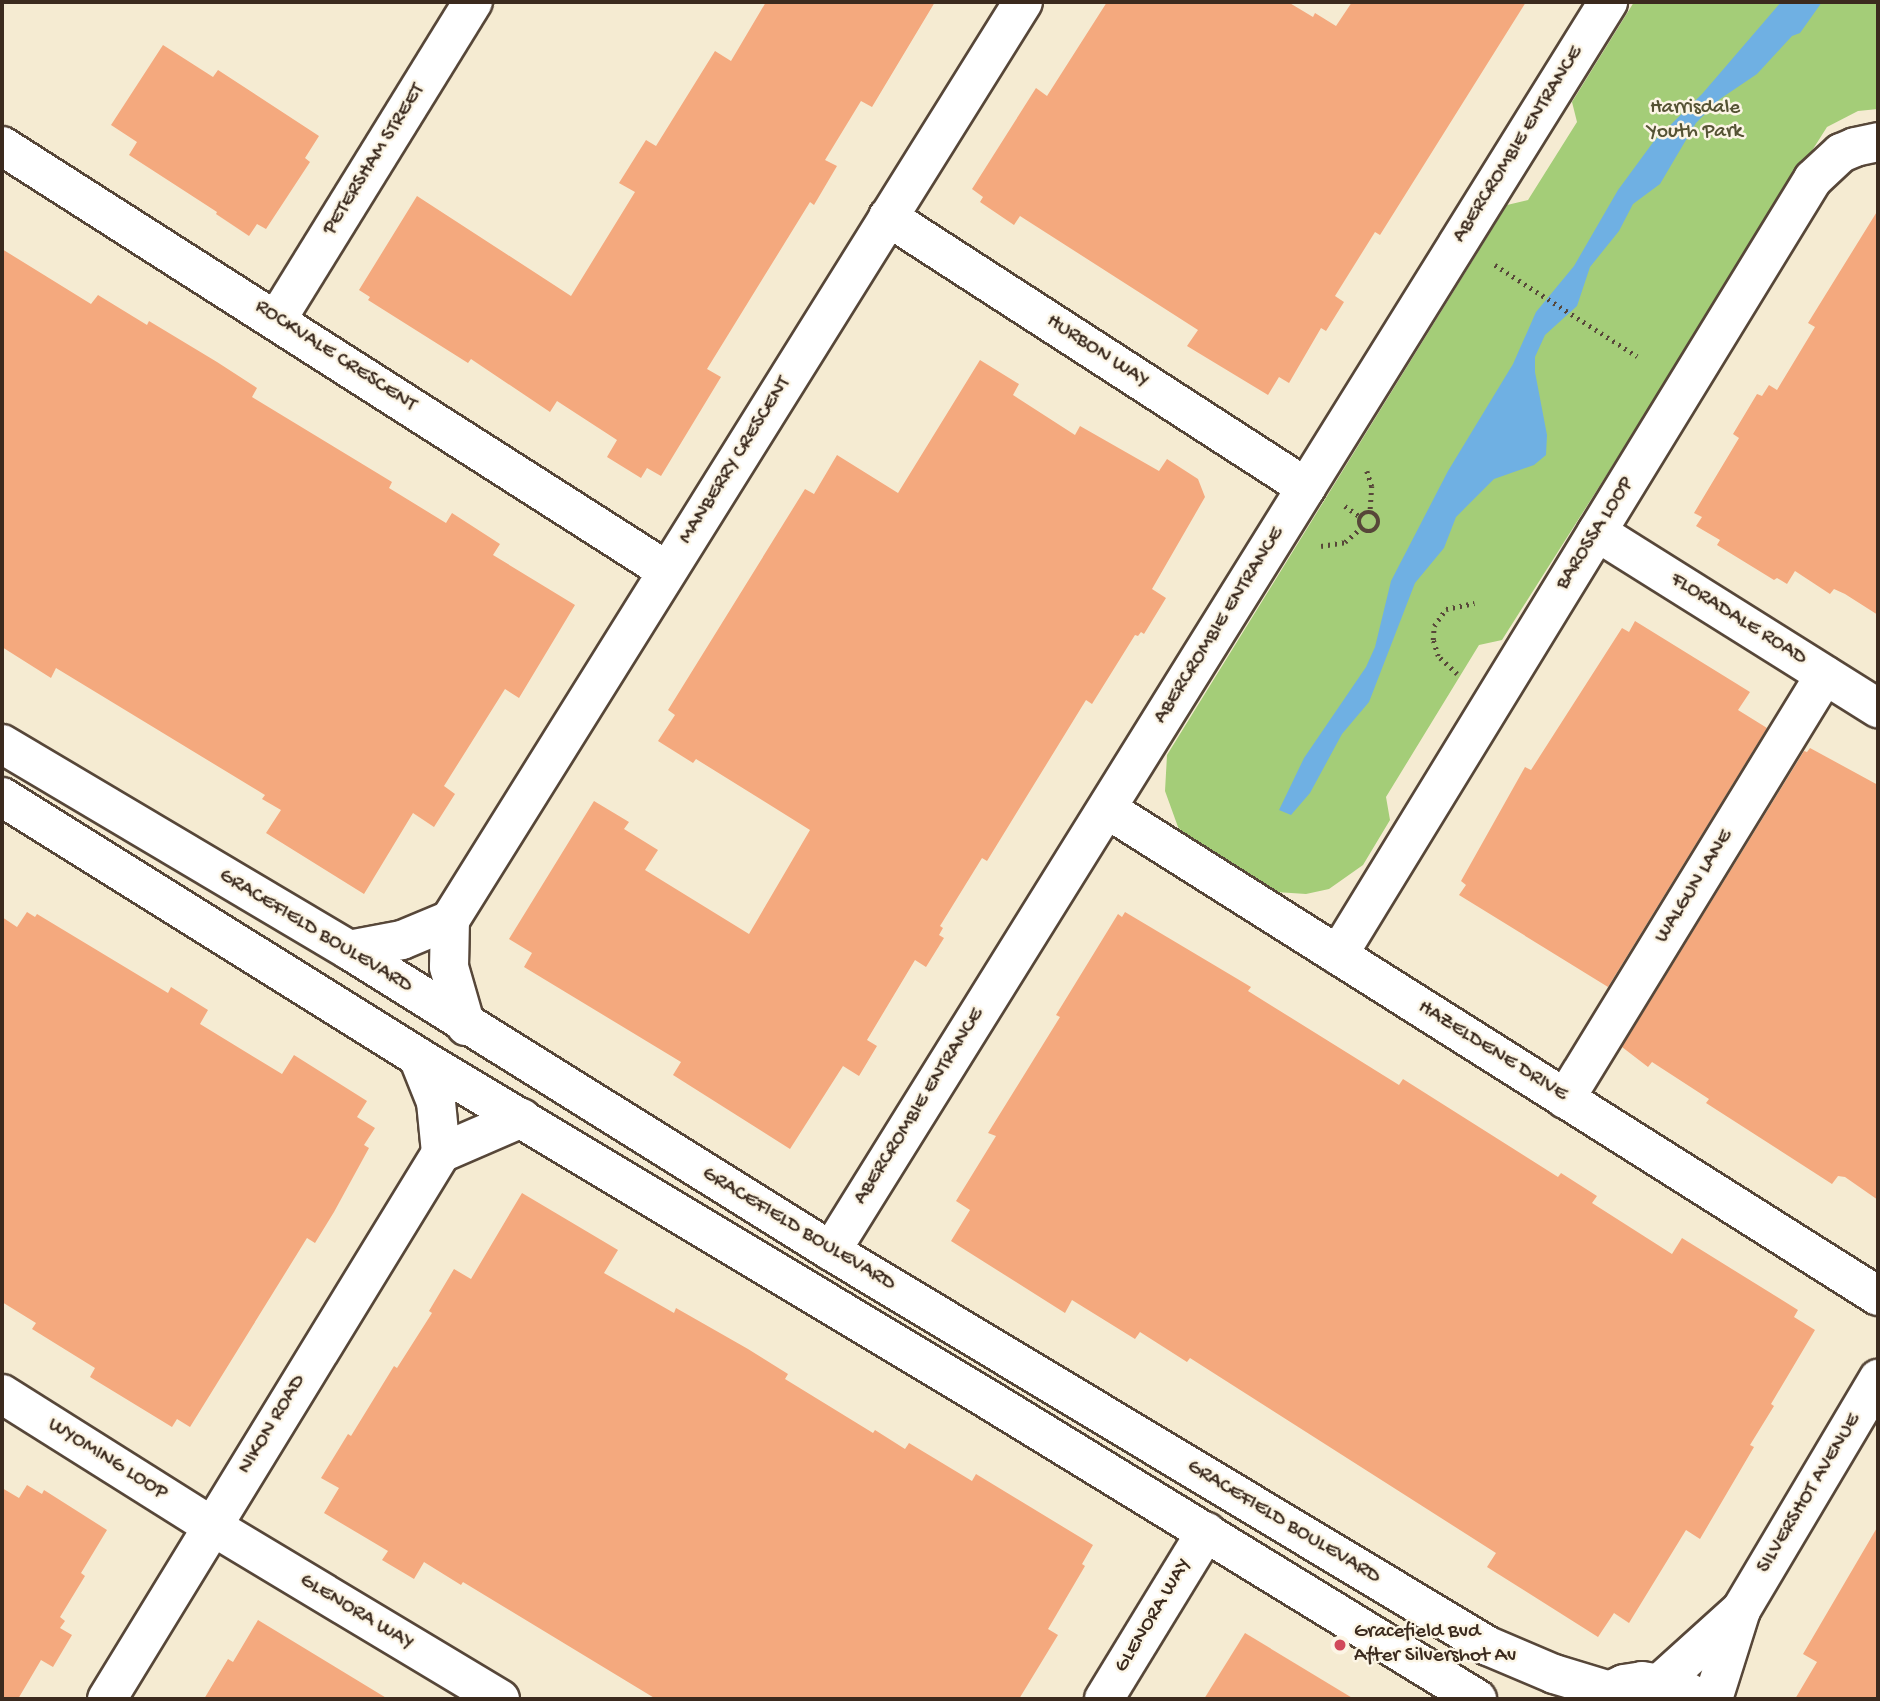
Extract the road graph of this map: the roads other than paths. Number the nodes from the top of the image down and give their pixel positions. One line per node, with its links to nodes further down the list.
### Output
1 (473, 2): 7 (street, PETERSHAM STREET)
2 (1023, 2): 6 (street, MANBERRY CRESCENT)
3 (1608, 2): 8 (street, ABERCROMBIE ENTRANCE)
4 (1878, 142): 9 (street, BAROSSA LOOP)
5 (2, 146): 7 (street, ROCKVALE CRESCENT)
6 (888, 217): 8 (street, HURBON WAY); 10 (street, MANBERRY CRESCENT)
7 (277, 320): 10 (street, ROCKVALE CRESCENT)
8 (1306, 487): 15 (street, ABERCROMBIE ENTRANCE)
9 (1597, 533): 11 (street, FLORADALE ROAD); 18 (street, BAROSSA LOOP)
10 (667, 571): 16 (street, MANBERRY CRESCENT)
11 (1825, 675): 12 (street, FLORADALE ROAD); 21 (street, WALGUN LANE)
12 (1878, 708)
13 (2, 744): 17 (street, GRACEFIELD BOULEVARD)
14 (2, 797): 20 (street)
15 (1107, 808): 18 (street, HAZELDENE DRIVE); 24 (street, ABERCROMBIE ENTRANCE)
16 (450, 920): 17 (street); 19 (street)
17 (349, 950): 19 (street, GRACEFIELD BOULEVARD)
18 (1338, 955): 21 (street, HAZELDENE DRIVE)
19 (466, 1026): 24 (street, GRACEFIELD BOULEVARD)
20 (418, 1057): 22 (street); 23 (street)
21 (1566, 1099): 25 (street, HAZELDENE DRIVE)
22 (522, 1118): 23 (street); 29 (street)
23 (441, 1153): 28 (street, NIKON ROAD)
24 (831, 1251): 32 (street, GRACEFIELD BOULEVARD)
25 (1878, 1296)
26 (1878, 1379): 30 (street, SILVERSHOT AVENUE)
27 (2, 1394): 28 (street, WYOMING LOOP)
28 (212, 1526): 33 (street, NIKON ROAD); 34 (street, GLENORA WAY)
29 (1206, 1532): 35 (street, GLENORA WAY); 36 (street)
30 (1741, 1610): 31 (street, SILVERSHOT AVENUE); 38 (street, SILVERSHOT AVENUE)
31 (1661, 1682): 32 (street); 37 (street)
32 (1600, 1695)
33 (107, 1699)
34 (499, 1699)
35 (1104, 1699)
36 (1477, 1699)
37 (1700, 1699)
38 (1713, 1699)

